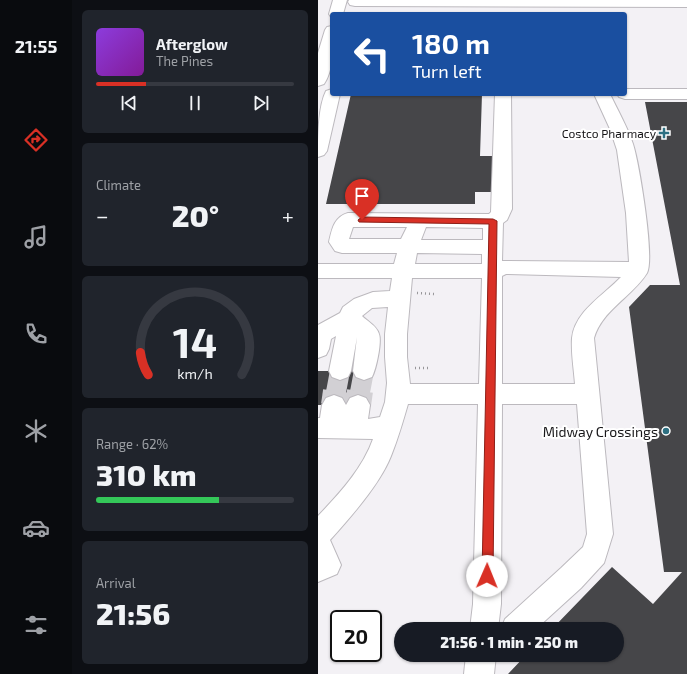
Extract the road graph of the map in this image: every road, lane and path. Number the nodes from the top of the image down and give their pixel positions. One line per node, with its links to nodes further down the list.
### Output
1 (340, 0): 7 (street)
2 (687, 2): 5 (street)
3 (355, 5): 6 (street)
4 (504, 6): 5 (street); 6 (street)
5 (589, 6)
6 (386, 8)
7 (337, 12)
8 (318, 30): 9 (street)
9 (330, 30)
10 (330, 37): 11 (street)
11 (318, 81)
12 (318, 94): 13 (street)
13 (330, 94)
14 (627, 94): 15 (street)
15 (687, 94)
16 (332, 96): 19 (street)
17 (503, 96): 21 (street)
18 (603, 96): 24 (street)
19 (318, 152)
20 (419, 221): 21 (street); 22 (street); 22 (street)
21 (493, 221): 23 (street)
22 (408, 246): 23 (street); 26 (street)
23 (493, 247): 27 (street)
24 (638, 270): 27 (street); 38 (street)
25 (318, 271): 26 (street)
26 (403, 271): 27 (street); 29 (street)
27 (492, 271): 37 (street)
28 (435, 294): 29 (path)
29 (408, 296): 30 (street); 36 (street)
30 (350, 318): 31 (street); 34 (street); 35 (street)
31 (318, 349)
32 (409, 368): 33 (path)
33 (431, 368)
34 (340, 371)
35 (364, 371)
36 (399, 394): 37 (street); 41 (street)
37 (490, 394): 38 (street); 47 (street)
38 (587, 394): 48 (street)
39 (334, 405): 42 (street)
40 (358, 405): 43 (street)
41 (388, 426): 43 (street); 44 (street)
42 (324, 428): 43 (street)
43 (355, 428)
44 (318, 534)
45 (318, 542): 46 (street)
46 (318, 569)
47 (485, 622)
48 (523, 622)

